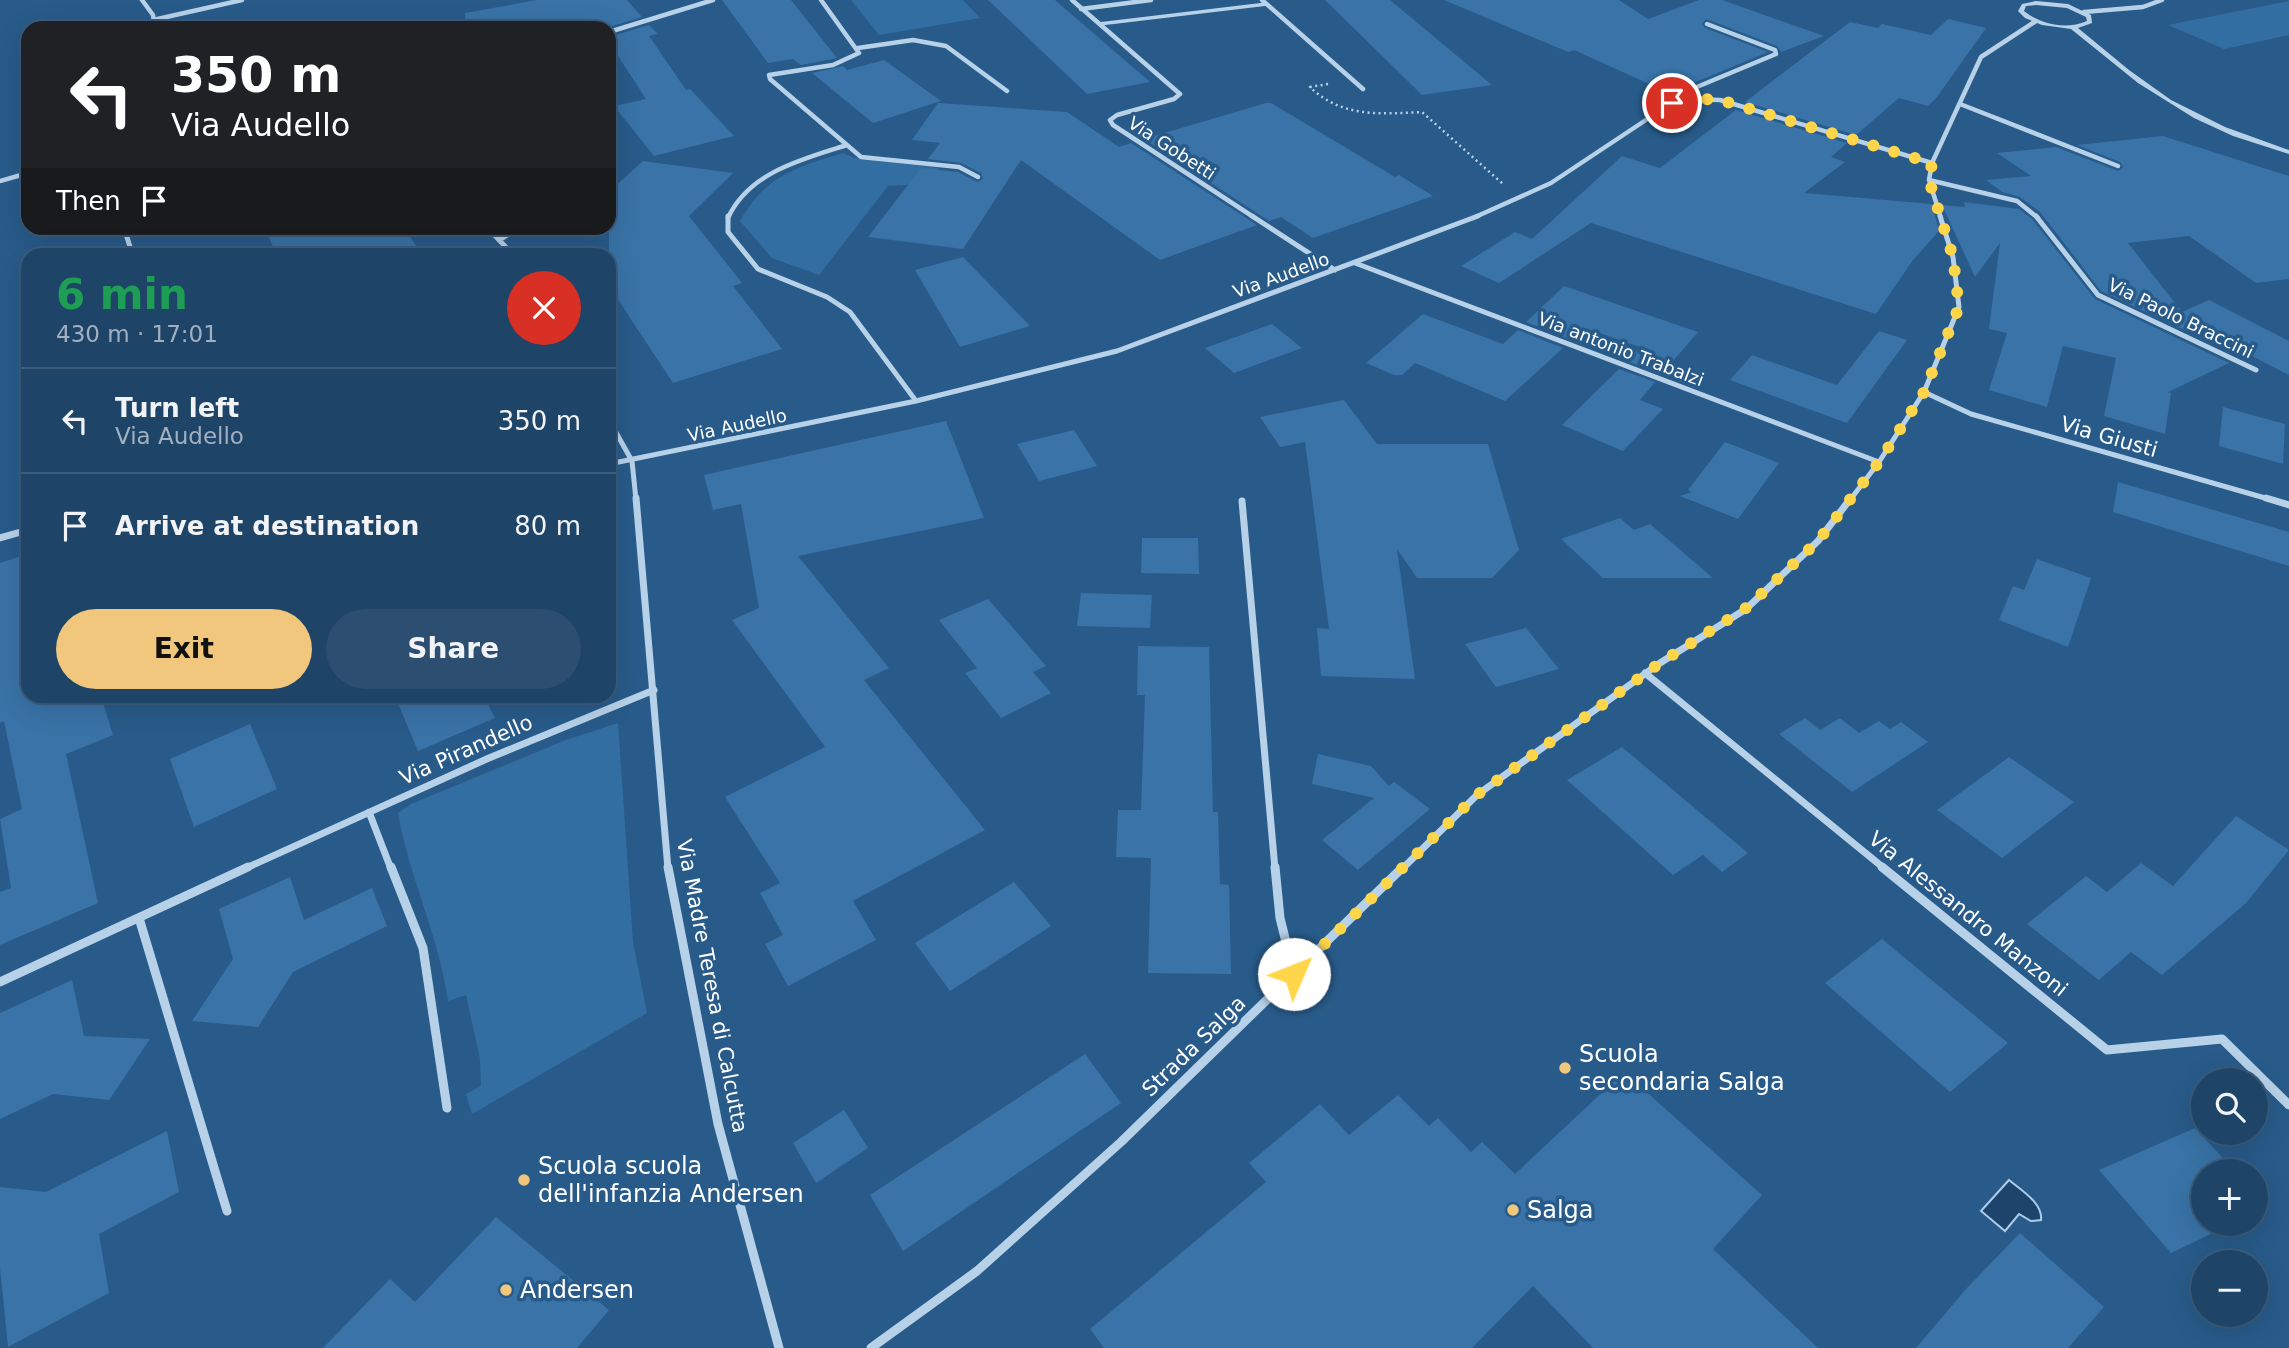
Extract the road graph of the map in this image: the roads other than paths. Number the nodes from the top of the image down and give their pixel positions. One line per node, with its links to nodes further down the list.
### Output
1 (142, 0): 12 (street)
2 (242, 0): 12 (street)
3 (713, 0): 17 (street)
4 (821, 0): 18 (street)
5 (1072, 0): 10 (street, Via Gobetti)
6 (1151, 0): 10 (street)
7 (2162, 0): 11 (street)
8 (2033, 1): 11 (street); 13 (street)
9 (1264, 2): 14 (lane); 19 (street)
10 (1081, 9): 14 (street, Via Gobetti)
11 (2084, 12): 16 (street)
12 (153, 20)
13 (2036, 21): 16 (street); 22 (street, Strada Salga)
14 (1099, 24): 36 (street, Via Gobetti)
15 (1707, 24): 21 (street)
16 (2072, 27): 24 (street)
17 (616, 30)
18 (858, 48): 20 (street); 23 (street)
19 (1363, 89)
20 (1007, 91)
21 (1700, 98): 25 (street, Via Audello); 35 (street, Via Audello)
22 (1960, 104): 25 (street, Strada Salga); 26 (street)
23 (847, 145): 28 (street); 39 (street)
24 (2289, 152)
25 (1932, 163): 29 (street, Strada Salga)
26 (2118, 166)
27 (21, 175): 30 (street)
28 (978, 177)
29 (1929, 180): 37 (street, Via Paolo Braccini); 38 (street, Strada Salga)
30 (0, 181)
31 (494, 235): 33 (street)
32 (507, 235): 33 (street)
33 (499, 240): 34 (street)
34 (506, 248)
35 (1354, 262): 36 (street, Via Audello); 42 (street, Via antonio Trabalzi)
36 (1335, 270): 39 (street, Via Audello)
37 (2256, 370)
38 (1924, 392): 42 (street, Strada Salga); 45 (street, Via Giusti)
39 (916, 401): 41 (street, Via Audello)
40 (616, 432): 41 (street, Via Madre Teresa di Calcutta)
41 (632, 461): 43 (street, Via Audello); 49 (street, Via Madre Teresa di Calcutta)
42 (1879, 462): 48 (street, Strada Salga)
43 (616, 463)
44 (1242, 501): 52 (street)
45 (2289, 505)
46 (21, 532): 47 (street)
47 (0, 538)
48 (1645, 673): 52 (street, Strada Salga); 54 (street, Via Alessandro Manzoni)
49 (654, 690): 50 (street, Via Pirandello); 57 (street, Via Madre Teresa di Calcutta)
50 (369, 811): 51 (street, Via Pirandello); 55 (street)
51 (139, 918): 53 (street, Via Pirandello); 56 (street)
52 (1294, 974): 58 (street, Strada Salga)
53 (0, 982)
54 (2289, 1105)
55 (447, 1108)
56 (227, 1210)
57 (779, 1348)
58 (871, 1348)

